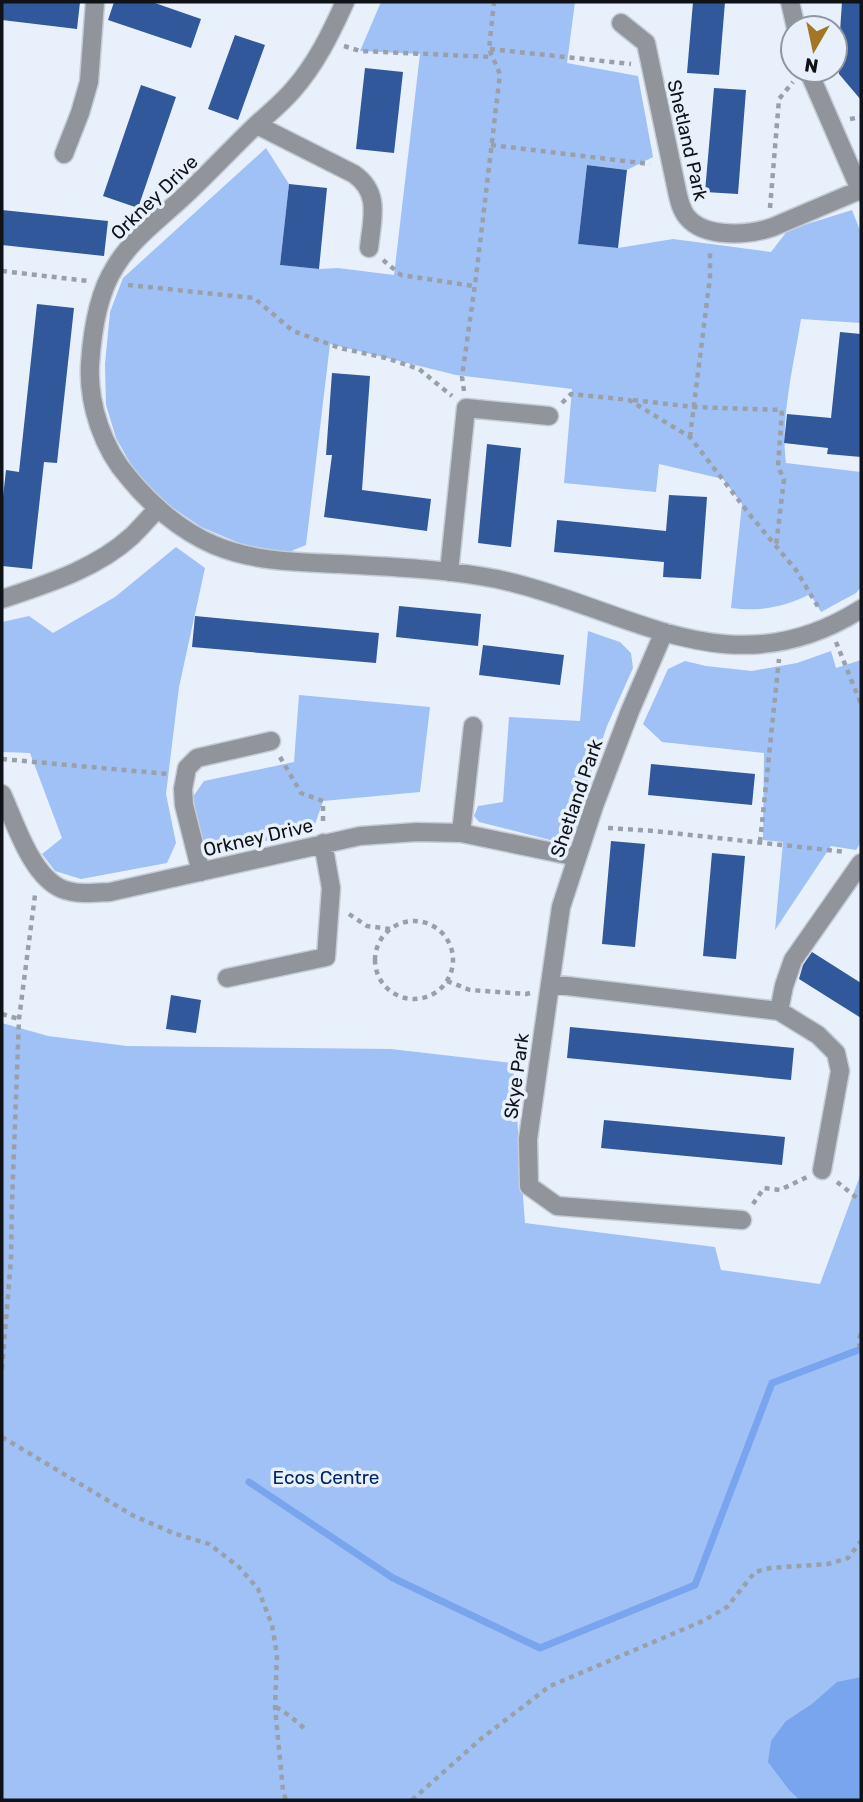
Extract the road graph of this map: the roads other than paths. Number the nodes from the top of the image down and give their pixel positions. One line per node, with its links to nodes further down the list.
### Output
1 (95, 2): 6 (street)
2 (342, 3): 5 (street, Orkney Drive)
3 (621, 23): 7 (street, Shetland Park)
4 (807, 84): 7 (street)
5 (257, 125): 8 (street); 10 (street, Orkney Drive)
6 (64, 154)
7 (861, 191)
8 (369, 248)
9 (550, 416): 11 (street)
10 (158, 508): 11 (street, Orkney Drive); 12 (street)
11 (449, 572): 14 (street, Orkney Drive)
12 (2, 599)
13 (861, 609): 14 (street)
14 (663, 632): 20 (street, Shetland Park)
15 (473, 726): 18 (street)
16 (271, 741): 22 (street)
17 (2, 794): 22 (street, Orkney Drive)
18 (461, 833): 19 (street, Orkney Drive); 20 (street, Orkney Drive)
19 (323, 843): 22 (street, Orkney Drive); 23 (street)
20 (577, 857): 24 (street, Shetland Park)
21 (855, 858): 25 (street)
22 (201, 872)
23 (227, 978)
24 (550, 984): 25 (street); 27 (street, Skye Park)
25 (779, 1011): 26 (street)
26 (822, 1170)
27 (742, 1220)

